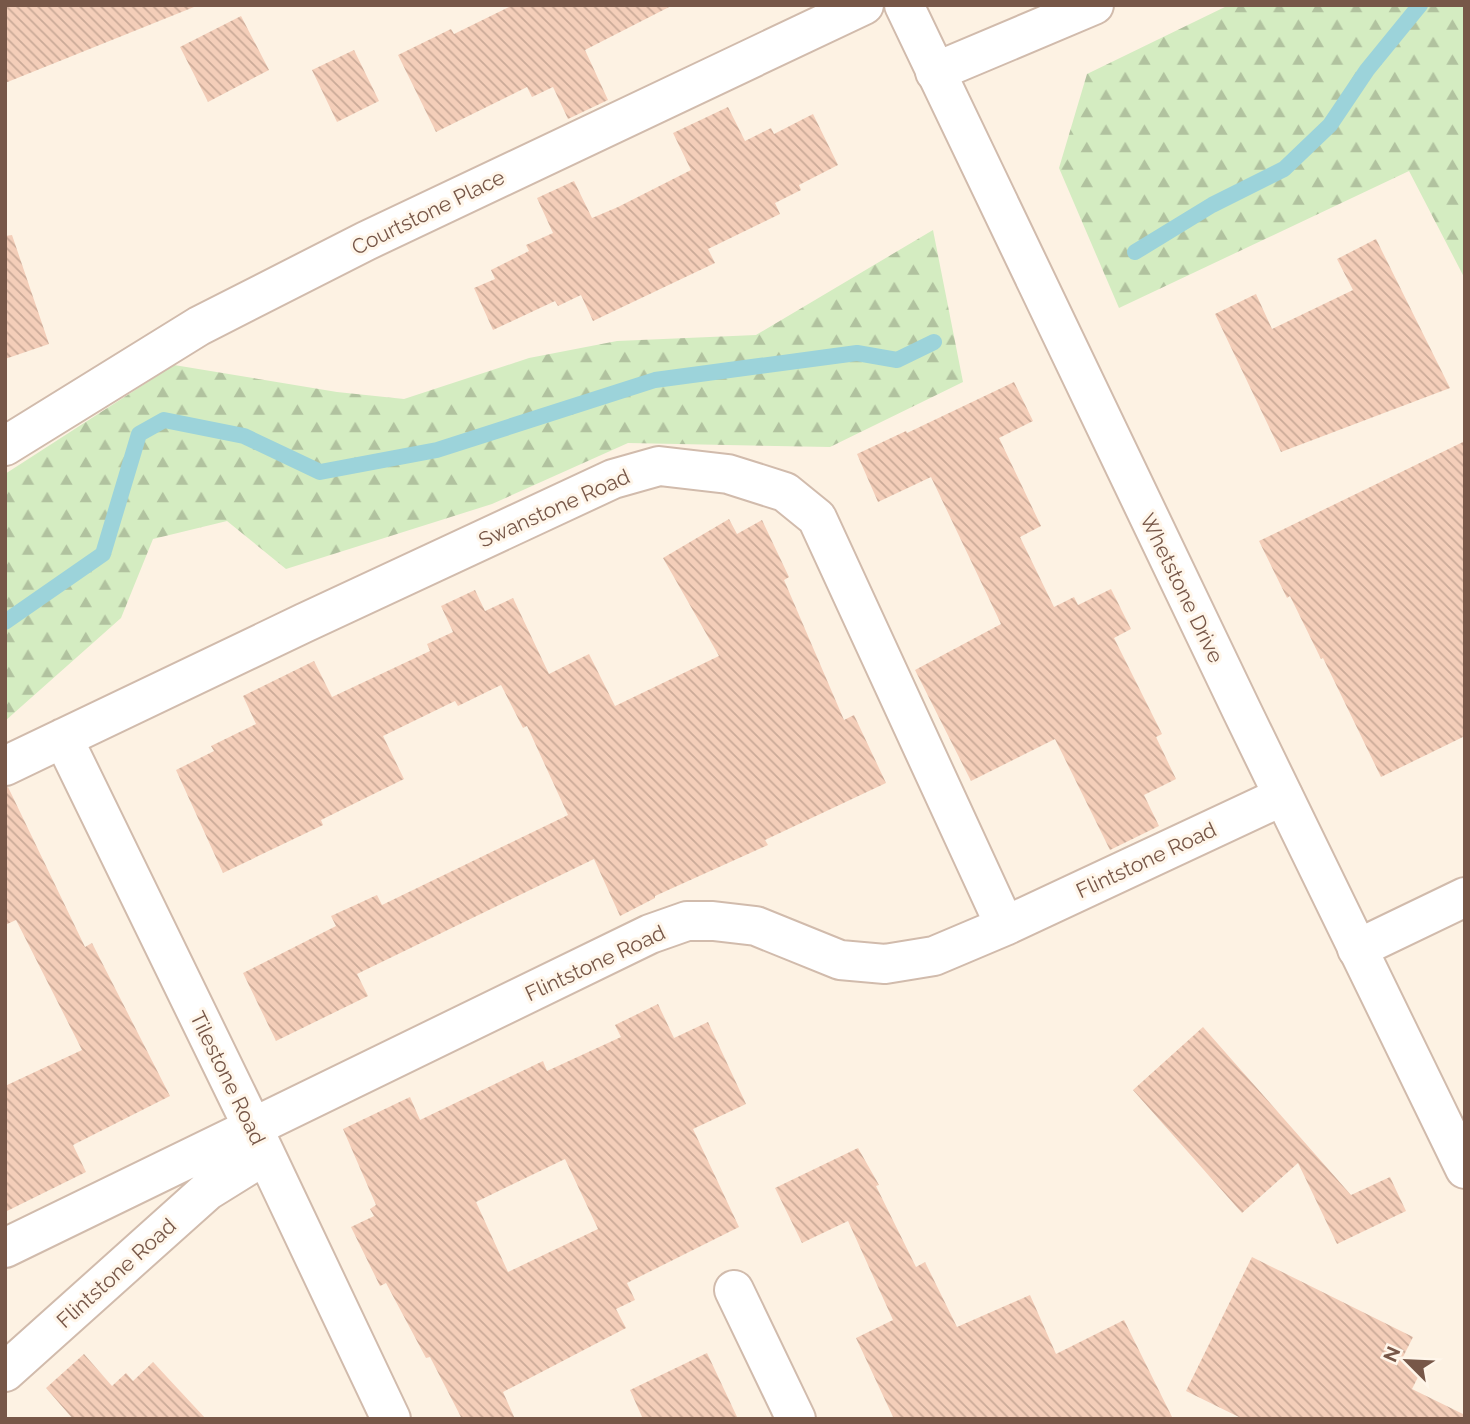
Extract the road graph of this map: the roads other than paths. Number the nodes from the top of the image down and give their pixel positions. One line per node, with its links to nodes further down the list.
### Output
1 (864, 5): 5 (street, Courtstone Place)
2 (904, 5): 4 (street, Whetstone Drive)
3 (1094, 5): 4 (street)
4 (935, 72): 8 (street, Whetstone Drive)
5 (5, 446)
6 (63, 738): 7 (street, Swanstone Road); 10 (street, Swanstone Road); 12 (street, Tilestone Road)
7 (5, 766)
8 (1283, 796): 10 (street, Flintstone Road); 11 (street, Whetstone Drive)
9 (1465, 897): 11 (street)
10 (1005, 926): 12 (street, Flintstone Road)
11 (1357, 949): 13 (street, Whetstone Drive)
12 (259, 1142): 14 (street, Flintstone Road); 16 (street, Flintstone Road); 17 (street, Tilestone Road)
13 (1465, 1168)
14 (5, 1248)
15 (734, 1290): 18 (street)
16 (5, 1372)
17 (391, 1419)
18 (796, 1419)

